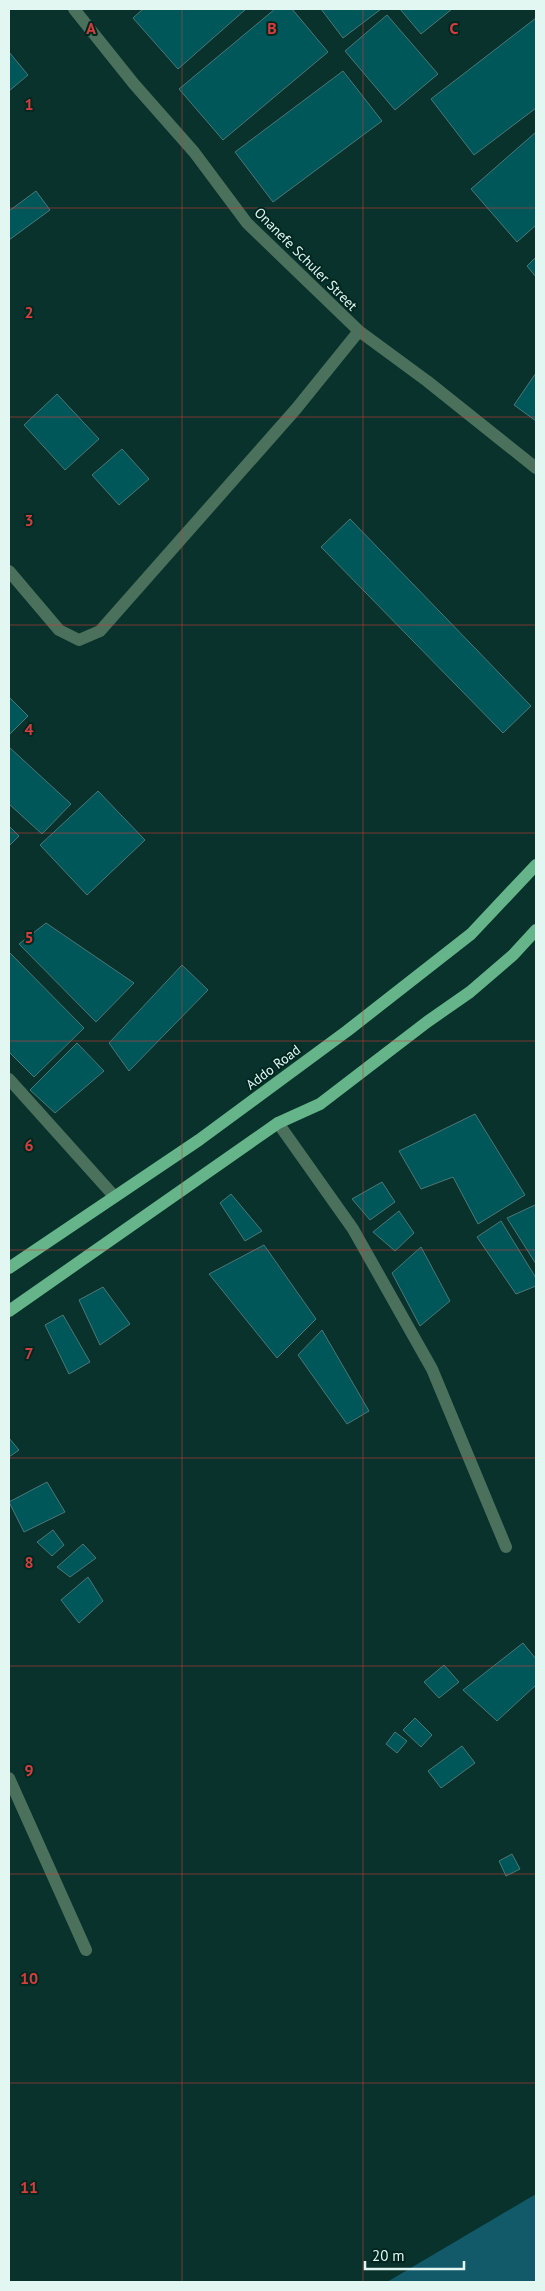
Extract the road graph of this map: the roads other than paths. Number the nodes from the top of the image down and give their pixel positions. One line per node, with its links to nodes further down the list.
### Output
1 (74, 9): 2 (street, Onanefe Schuler Street)
2 (359, 331): 3 (street, Onanefe Schuler Street); 4 (street)
3 (536, 468)
4 (9, 571)
5 (536, 865): 9 (main road, Addo Road)
6 (536, 930): 8 (main road)
7 (9, 1079): 9 (street)
8 (278, 1123): 11 (main road); 12 (street)
9 (114, 1196): 10 (main road, Addo Road)
10 (9, 1268)
11 (9, 1311)
12 (506, 1548)
13 (9, 1778): 14 (street)
14 (86, 1950)

